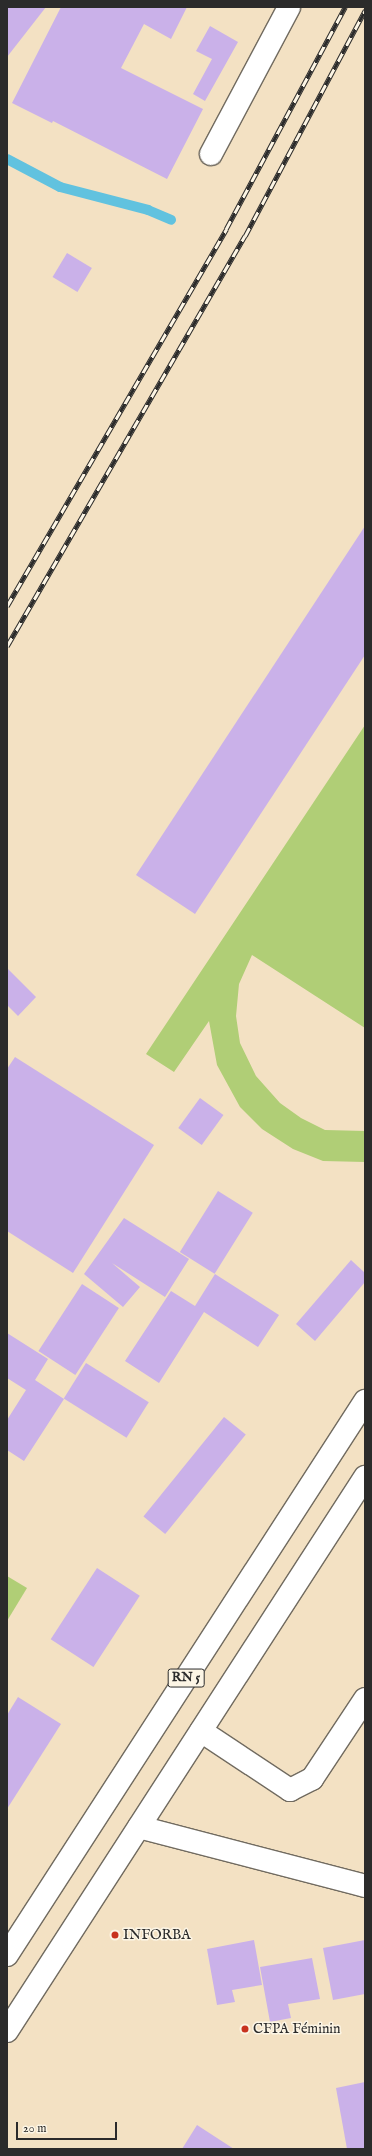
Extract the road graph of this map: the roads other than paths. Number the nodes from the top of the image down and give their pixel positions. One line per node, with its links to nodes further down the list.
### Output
1 (289, 7): 2 (main road)
2 (211, 154)
3 (365, 1401): 9 (main road, RN 5)
4 (365, 1477): 6 (main road, RN 5)
5 (365, 1699): 6 (main road)
6 (201, 1731): 7 (main road, RN 5)
7 (139, 1826): 8 (main road); 10 (main road, RN 5)
8 (365, 1886)
9 (7, 1955)
10 (7, 2031)

